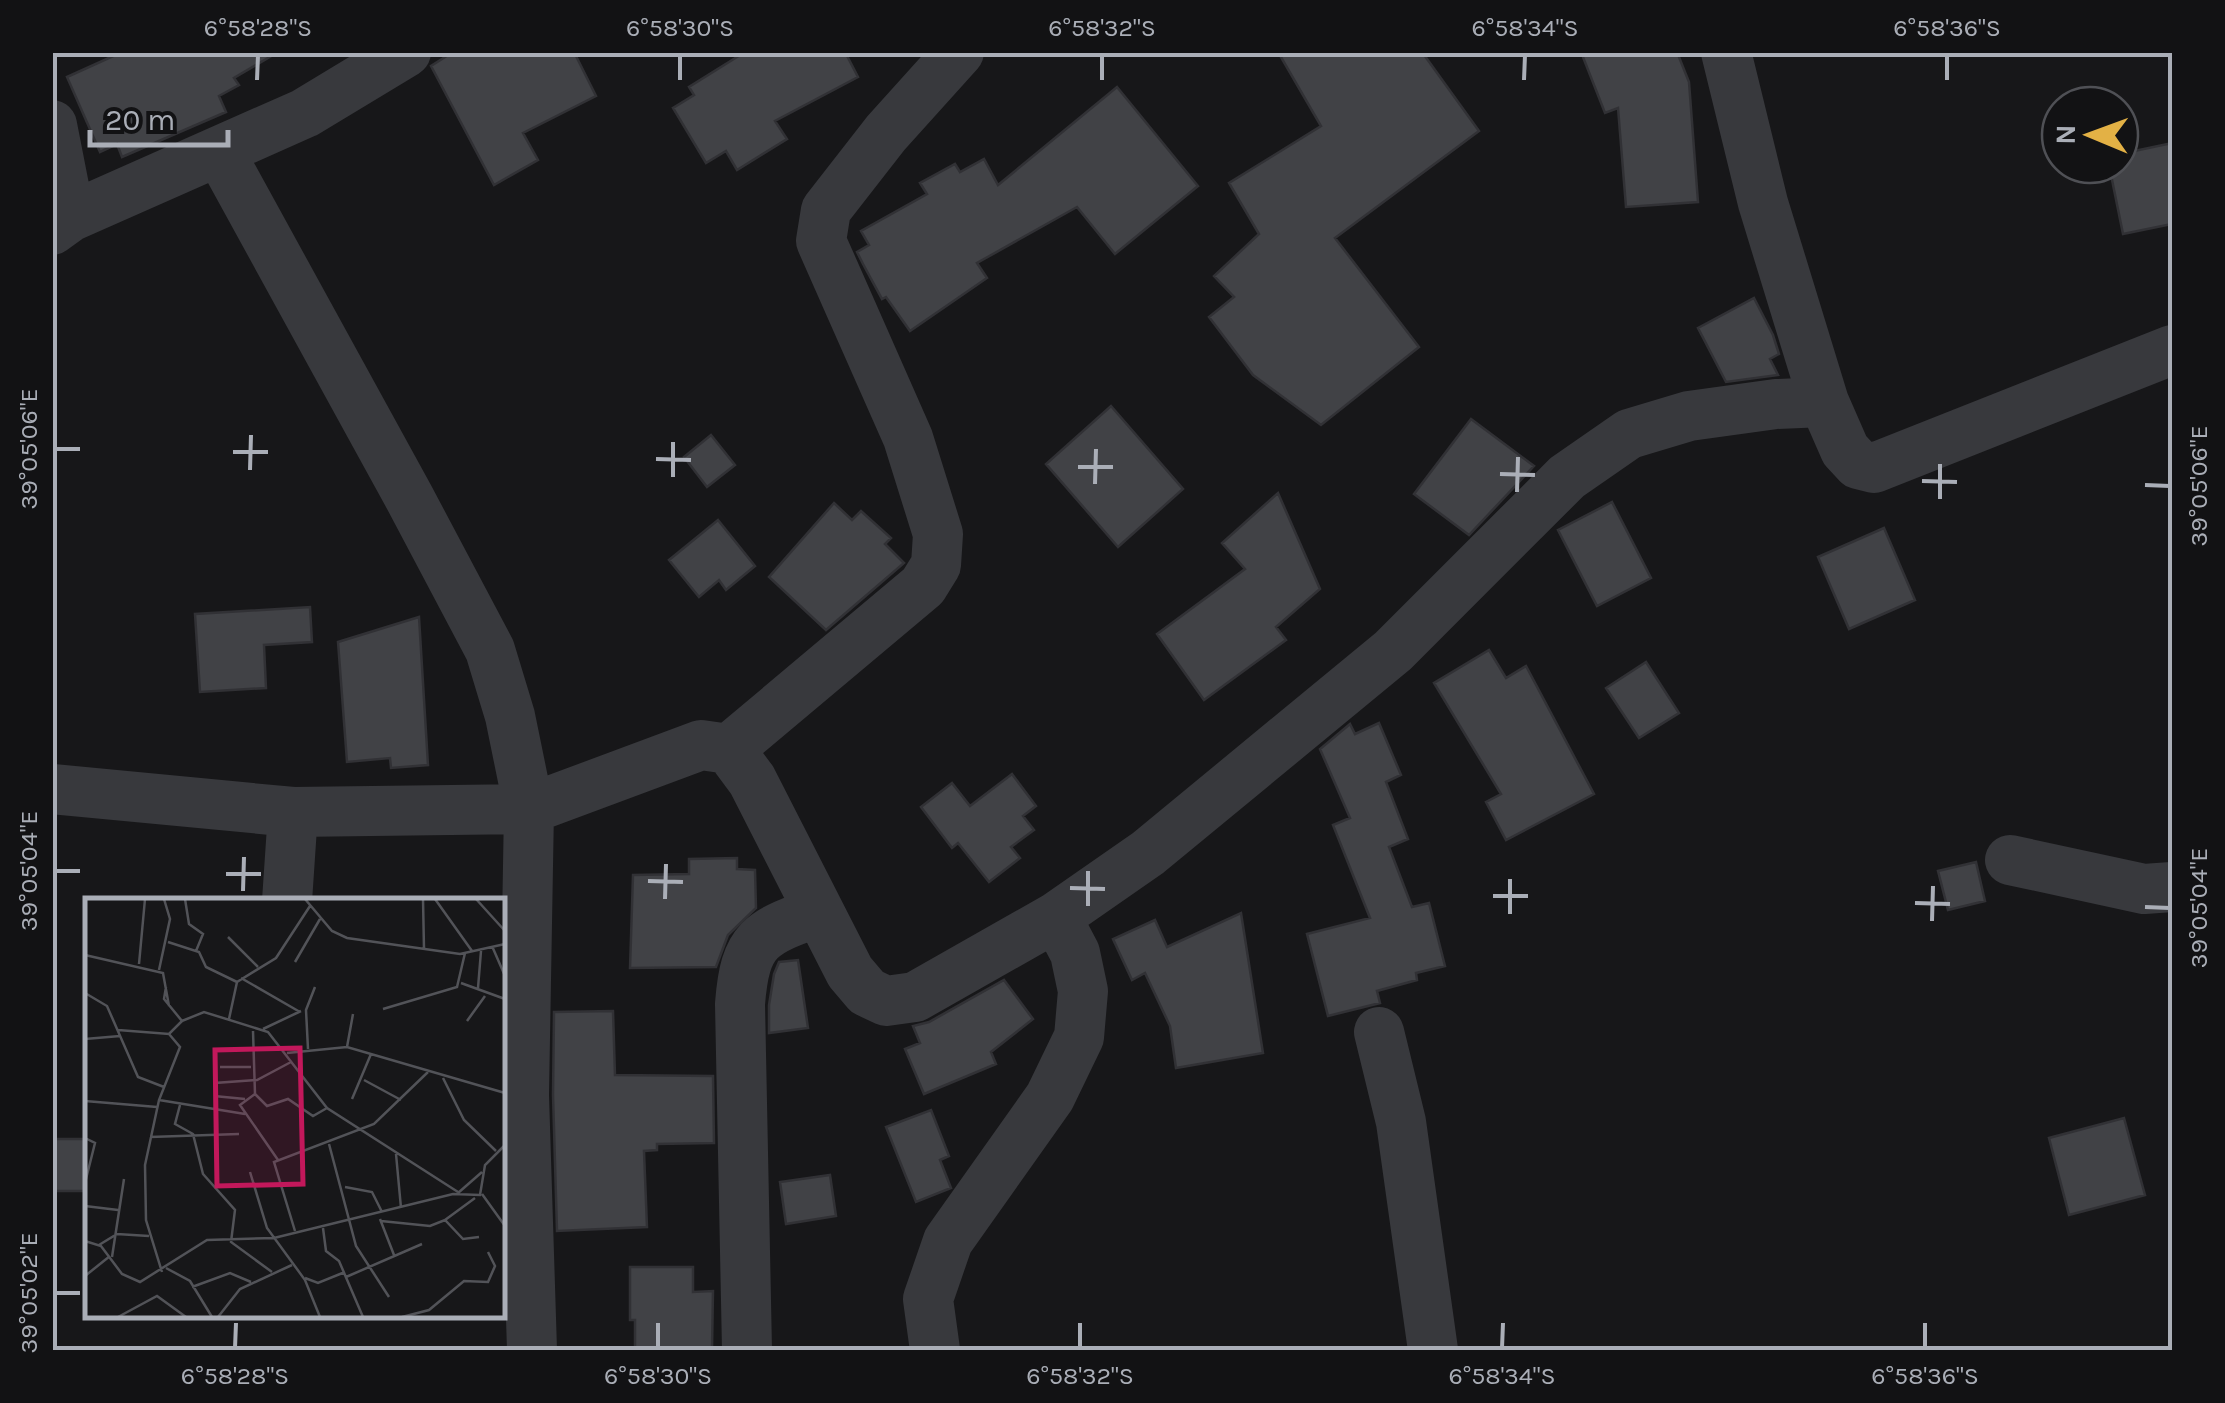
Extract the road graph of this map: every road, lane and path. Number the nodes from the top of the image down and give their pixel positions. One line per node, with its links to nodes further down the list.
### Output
1 (406, 52): 5 (street)
2 (959, 52): 9 (street)
3 (1726, 52): 8 (street)
4 (52, 125): 6 (street)
5 (219, 152): 6 (street); 11 (street)
6 (61, 224)
7 (2172, 350): 8 (street)
8 (1824, 402): 17 (street)
9 (729, 749): 11 (street); 16 (street)
10 (52, 789): 12 (street)
11 (529, 810): 12 (street); 19 (street)
12 (293, 812): 15 (street)
13 (2010, 860): 14 (street)
14 (2172, 887)
15 (288, 898)
16 (819, 912): 17 (street); 20 (street)
17 (1056, 918): 21 (street)
18 (1379, 1032): 22 (street)
19 (532, 1350)
20 (747, 1350)
21 (936, 1350)
22 (1433, 1350)

